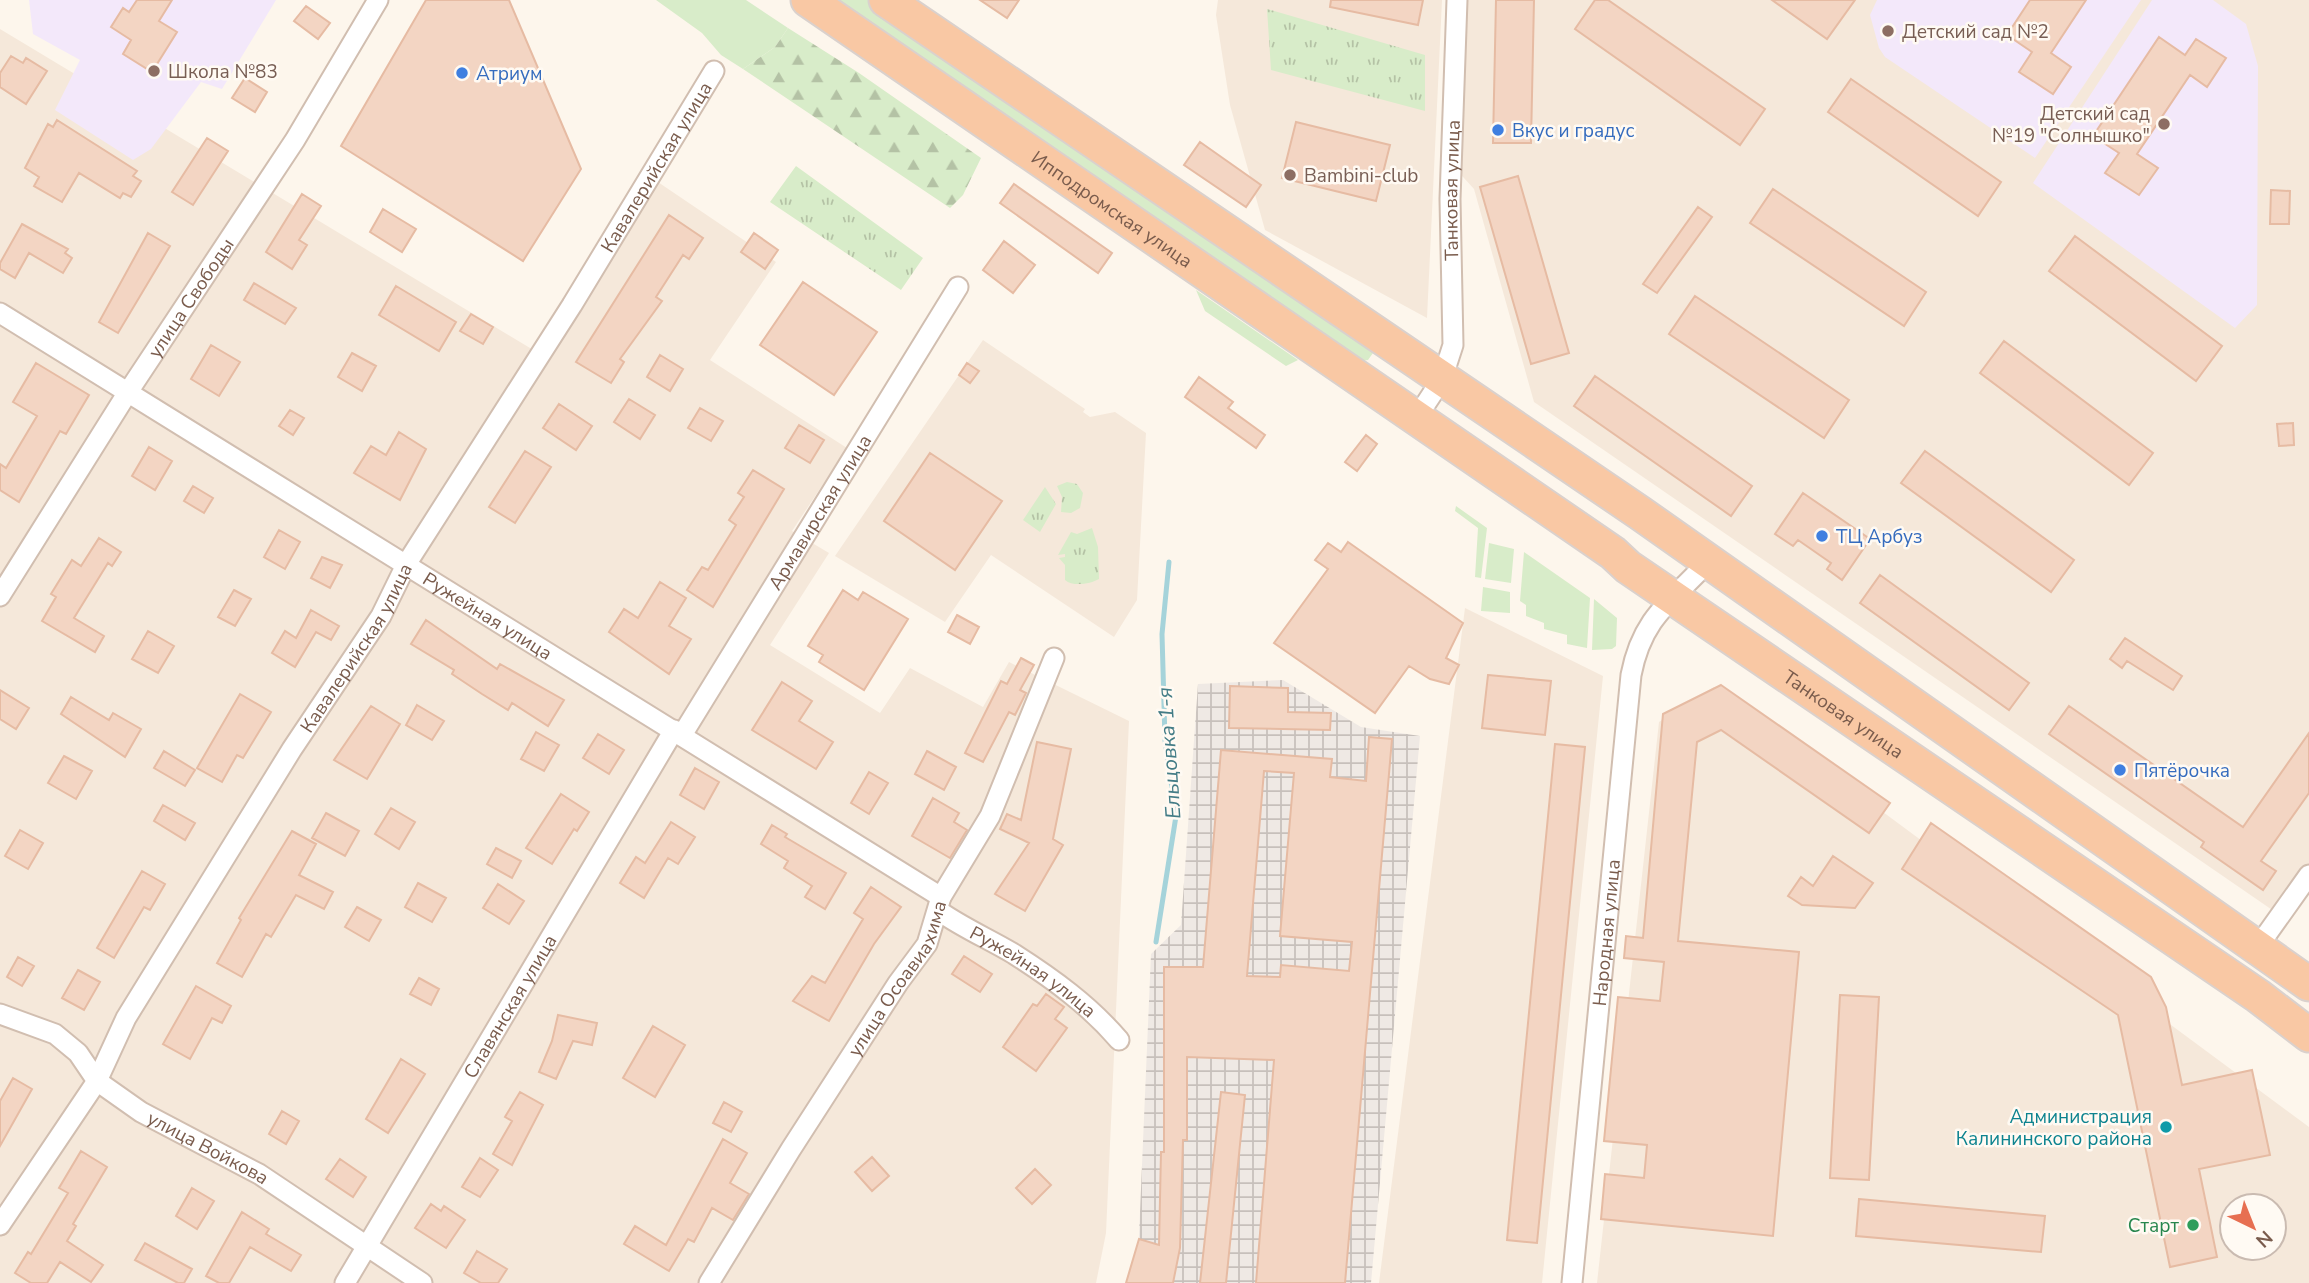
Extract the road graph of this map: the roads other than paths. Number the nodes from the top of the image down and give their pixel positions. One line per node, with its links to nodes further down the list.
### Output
1 (378, 0): 11 (street, улица Свободы)
2 (808, 0): 10 (highway, Ипподромская улица)
3 (886, 0): 8 (highway)
4 (1457, 0): 9 (street, Танковая улица)
5 (714, 71): 15 (street, Кавалерийская улица)
6 (958, 287): 22 (street, Армавирская улица)
7 (0, 313): 11 (street, Ружейная улица)
8 (1390, 343): 9 (highway); 10 (highway)
9 (1441, 379): 12 (street, Танковая улица); 13 (highway)
10 (1365, 382): 12 (highway, Ипподромская улица)
11 (128, 393): 15 (street, Ружейная улица); 18 (street, улица Свободы)
12 (1417, 417): 16 (highway, Танковая улица)
13 (1658, 526): 14 (highway); 16 (highway)
14 (1708, 562): 17 (highway); 19 (street, Народная улица)
15 (407, 564): 22 (street, Ружейная улица); 30 (street, Кавалерийская улица)
16 (1628, 567): 19 (highway, Танковая улица)
17 (1737, 580): 20 (highway); 25 (highway)
18 (0, 596)
19 (1674, 598): 20 (highway, Танковая улица); 36 (street, Народная улица)
20 (1708, 621): 28 (highway, Танковая улица)
21 (1054, 658): 24 (street, улица Осоавиахима)
22 (678, 732): 24 (street, Ружейная улица); 32 (street, Славянская улица)
23 (2309, 875): 25 (street)
24 (940, 904): 29 (street, Ружейная улица); 35 (street, улица Осоавиахима)
25 (2257, 947): 26 (highway)
26 (2309, 984)
27 (0, 1014): 30 (street, улица Войкова)
28 (2309, 1035)
29 (1119, 1040)
30 (97, 1082): 31 (street, Кавалерийская улица); 32 (street, улица Войкова)
31 (0, 1225)
32 (367, 1248): 33 (street, Славянская улица); 34 (street, улица Войкова)
33 (345, 1283)
34 (422, 1283)
35 (709, 1283)
36 (1572, 1283)

